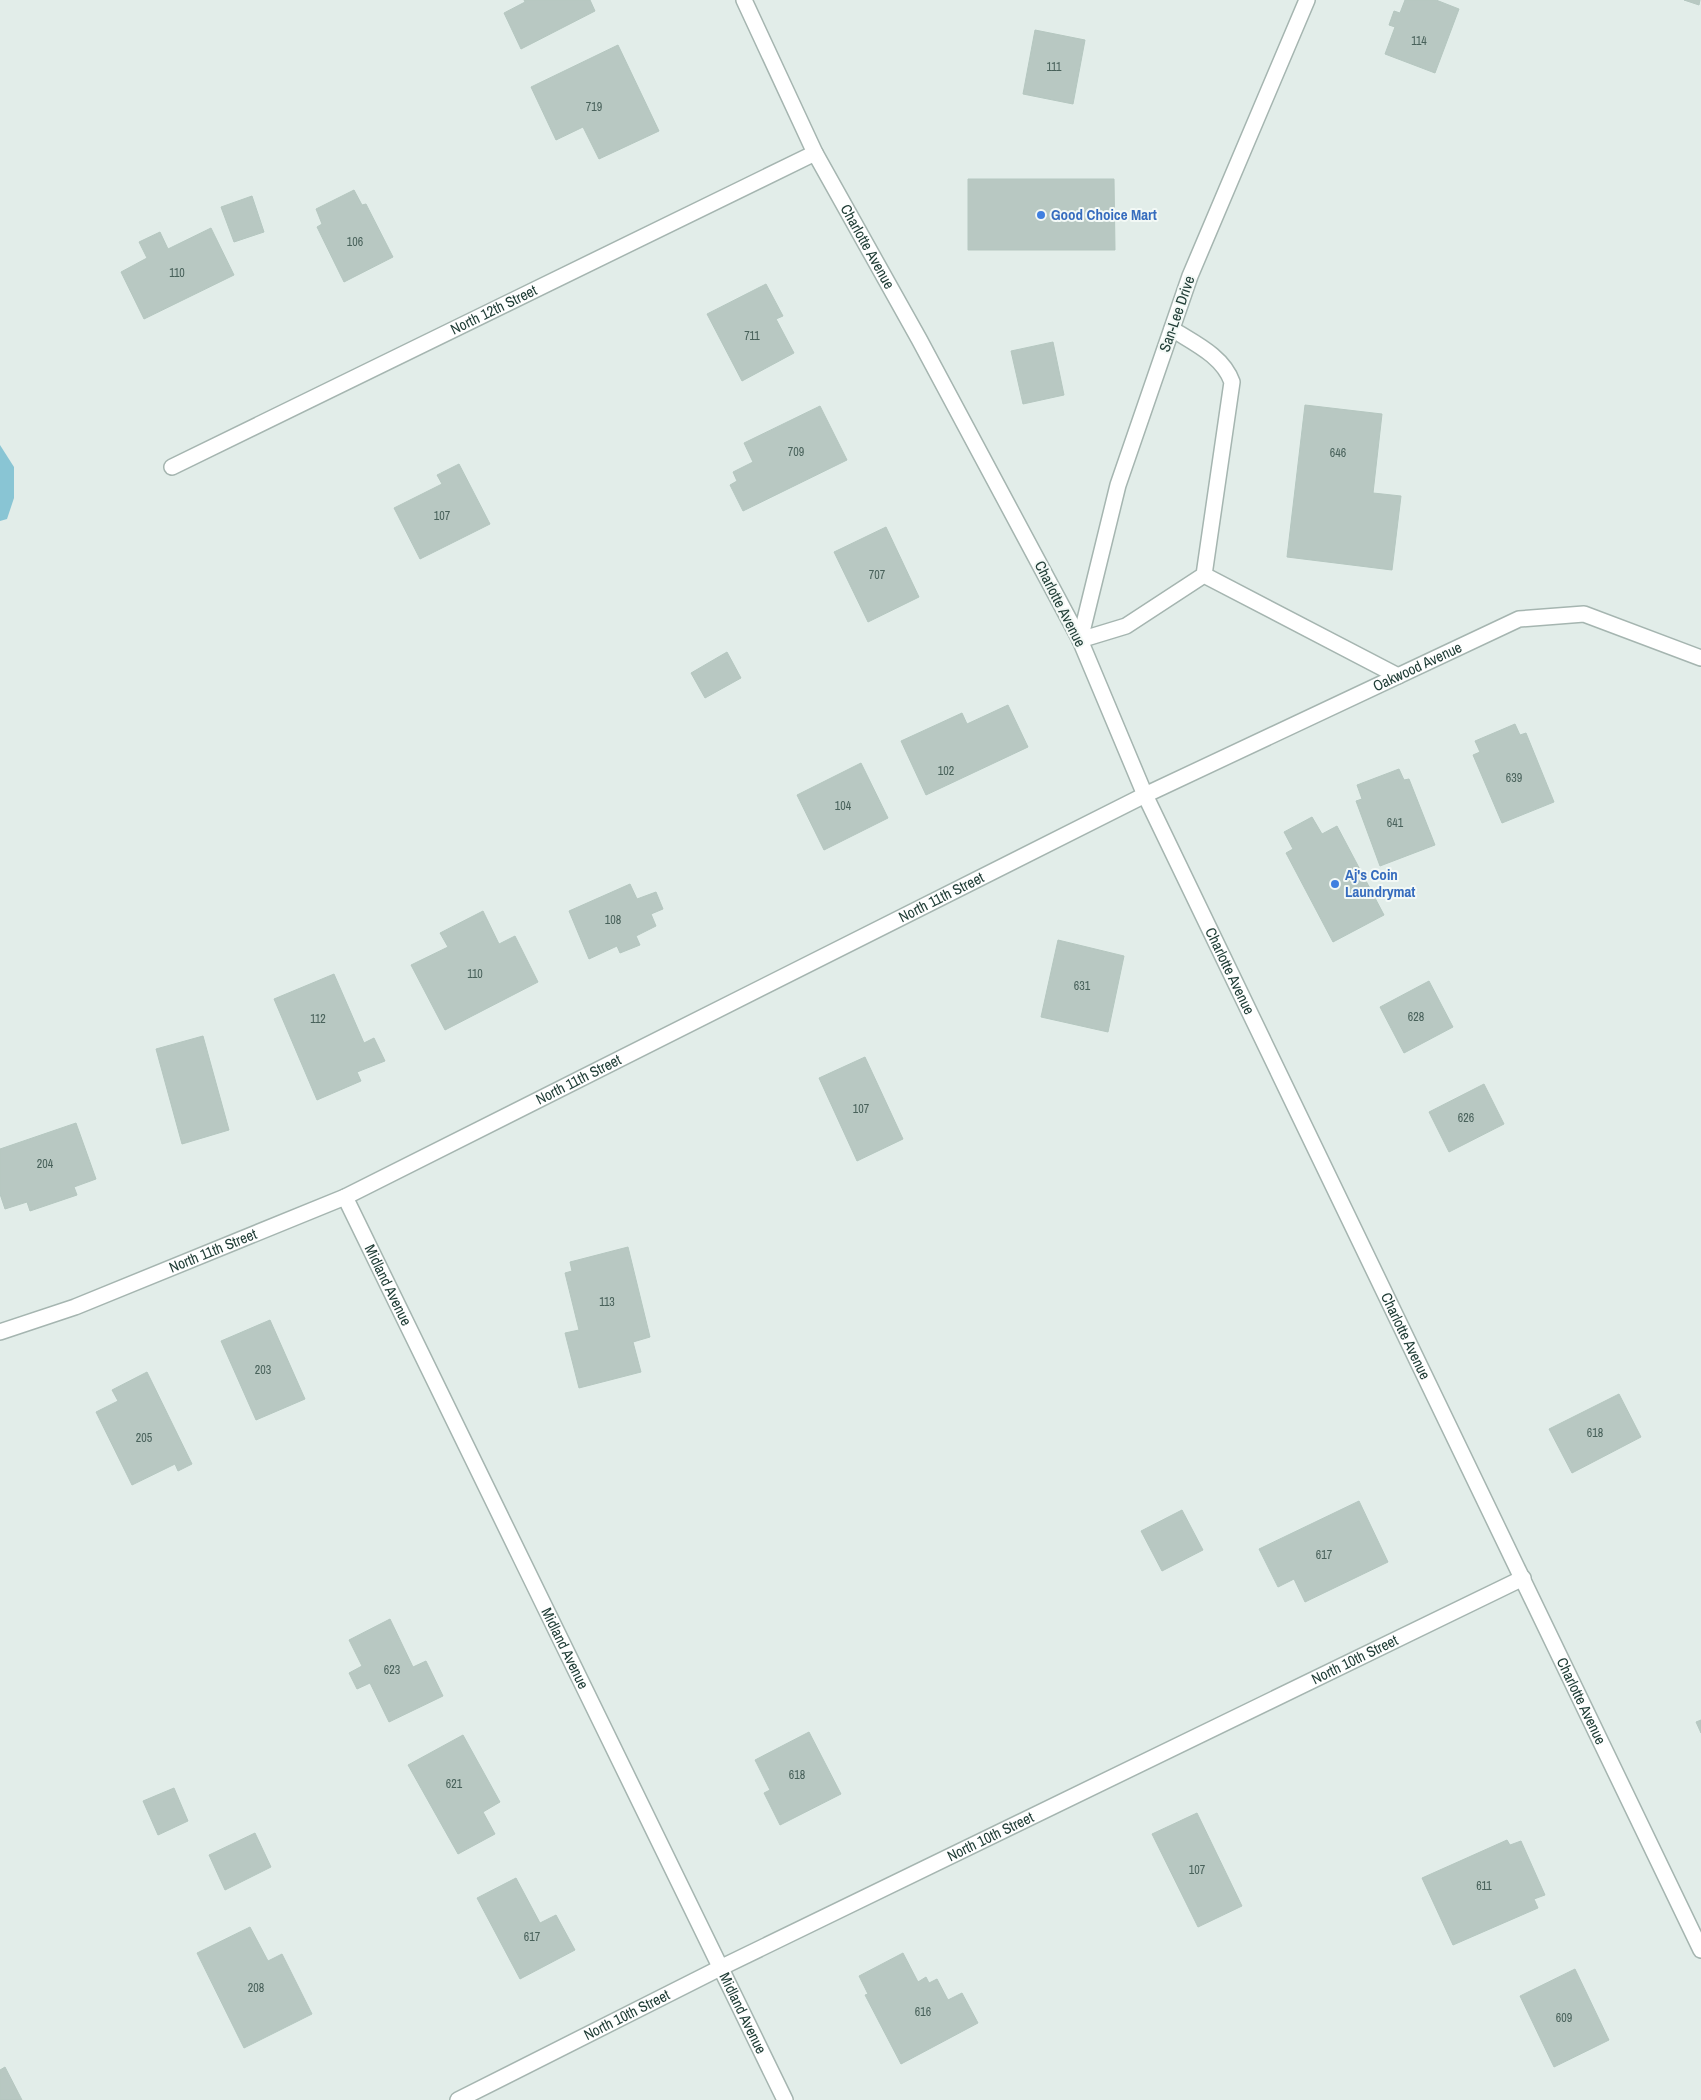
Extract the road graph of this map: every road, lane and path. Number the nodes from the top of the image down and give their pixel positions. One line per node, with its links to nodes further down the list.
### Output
1 (744, 0): 3 (street, Charlotte Avenue)
2 (1307, 0): 4 (street, San-Lee Drive)
3 (815, 153): 5 (street, North 12th Street); 7 (street, Charlotte Avenue)
4 (1172, 329): 6 (street); 7 (street, San-Lee Drive)
5 (172, 467)
6 (1204, 574): 7 (street); 9 (street)
7 (1080, 640): 10 (street, Charlotte Avenue)
8 (1701, 658): 9 (street, Oakwood Avenue)
9 (1398, 676): 10 (street, Oakwood Avenue)
10 (1145, 795): 11 (street, North 11th Street); 13 (street, Charlotte Avenue)
11 (345, 1197): 12 (street, North 11th Street); 15 (street, Midland Avenue)
12 (0, 1332)
13 (1523, 1578): 14 (street, Charlotte Avenue); 15 (street, North 10th Street)
14 (1701, 1950)
15 (720, 1968): 16 (street, North 10th Street); 17 (street, Midland Avenue)
16 (458, 2100)
17 (786, 2100)

